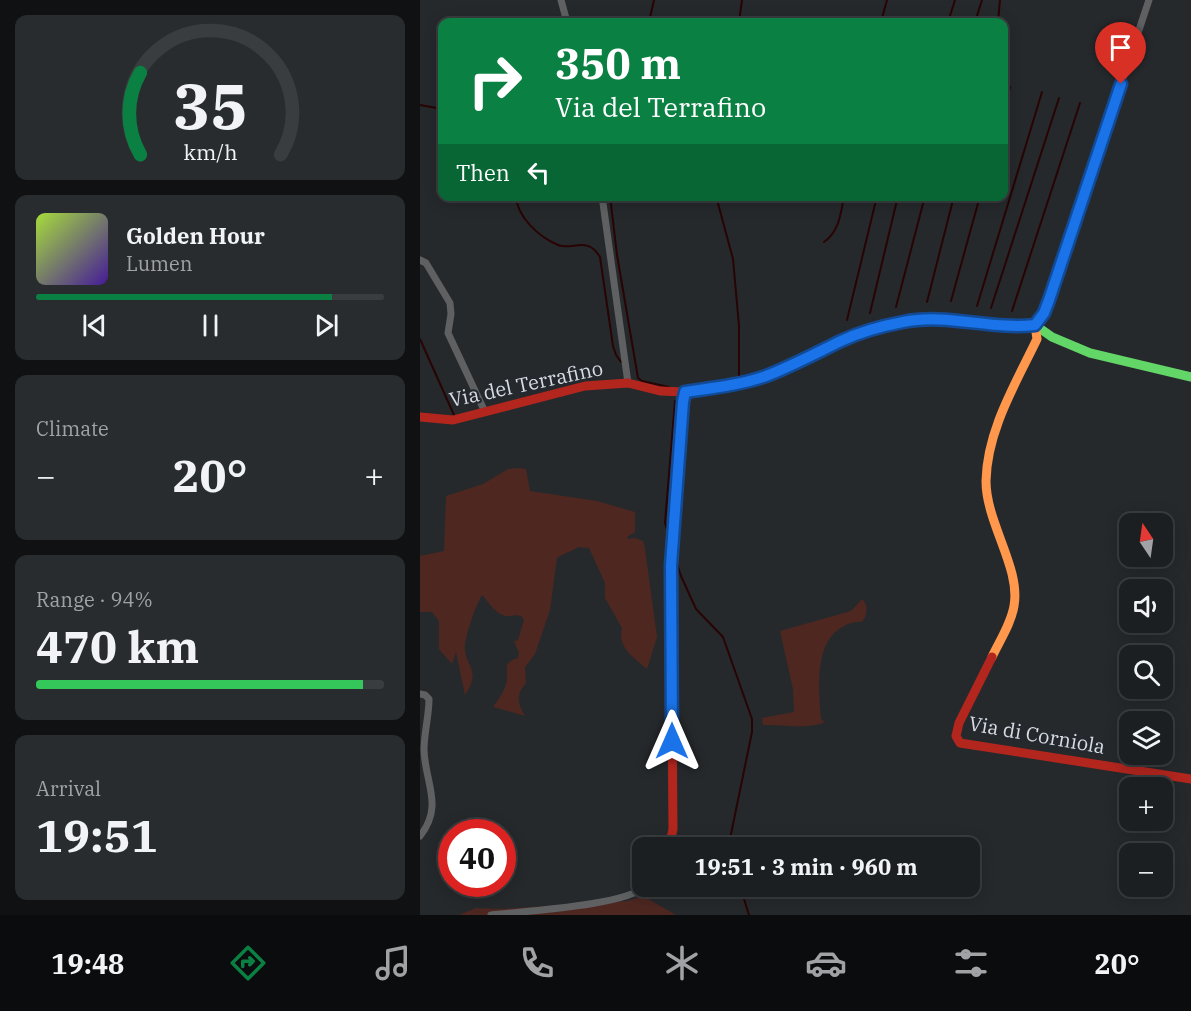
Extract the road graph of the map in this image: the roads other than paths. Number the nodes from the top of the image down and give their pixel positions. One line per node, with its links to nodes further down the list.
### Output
1 (561, 0): 3 (street)
2 (1149, 0): 6 (street)
3 (566, 18)
4 (603, 201): 8 (street)
5 (420, 260): 10 (street)
6 (1035, 325): 7 (street); 9 (street, Via del Terrafino); 13 (street, Via di Corniola)
7 (1191, 377)
8 (628, 383): 9 (street, Via del Terrafino); 10 (street, Via del Terrafino)
9 (685, 392): 15 (street)
10 (485, 412): 11 (street, Via del Terrafino)
11 (420, 417)
12 (420, 694): 14 (street)
13 (1191, 779)
14 (420, 836)
15 (671, 837)
16 (632, 895): 17 (street)
17 (491, 915)

